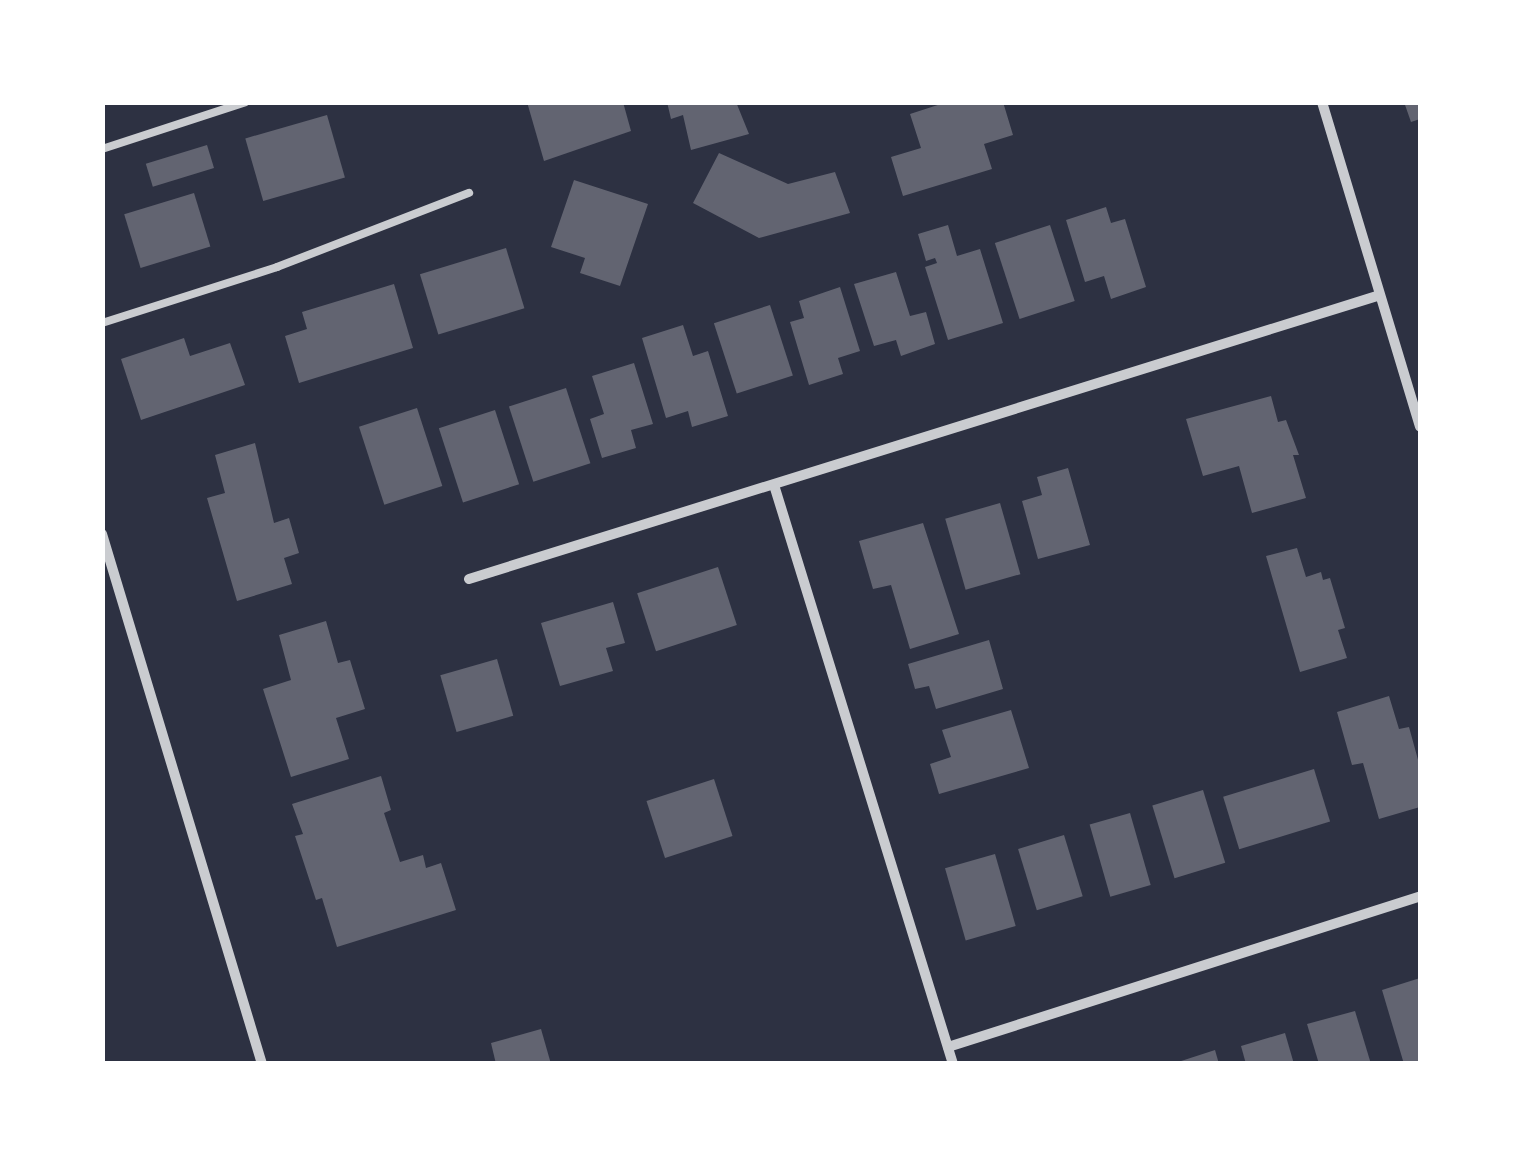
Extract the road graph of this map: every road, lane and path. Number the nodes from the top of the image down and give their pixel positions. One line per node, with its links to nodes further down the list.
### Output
1 (246, 102): 3 (lane)
2 (1322, 102): 5 (street)
3 (102, 149)
4 (469, 193): 6 (lane)
5 (1380, 296): 7 (street); 8 (street)
6 (102, 323)
7 (1420, 427)
8 (774, 485): 10 (street); 12 (street)
9 (102, 534): 13 (street)
10 (468, 580)
11 (1420, 896): 12 (street)
12 (948, 1047): 14 (street)
13 (262, 1064)
14 (952, 1064)

